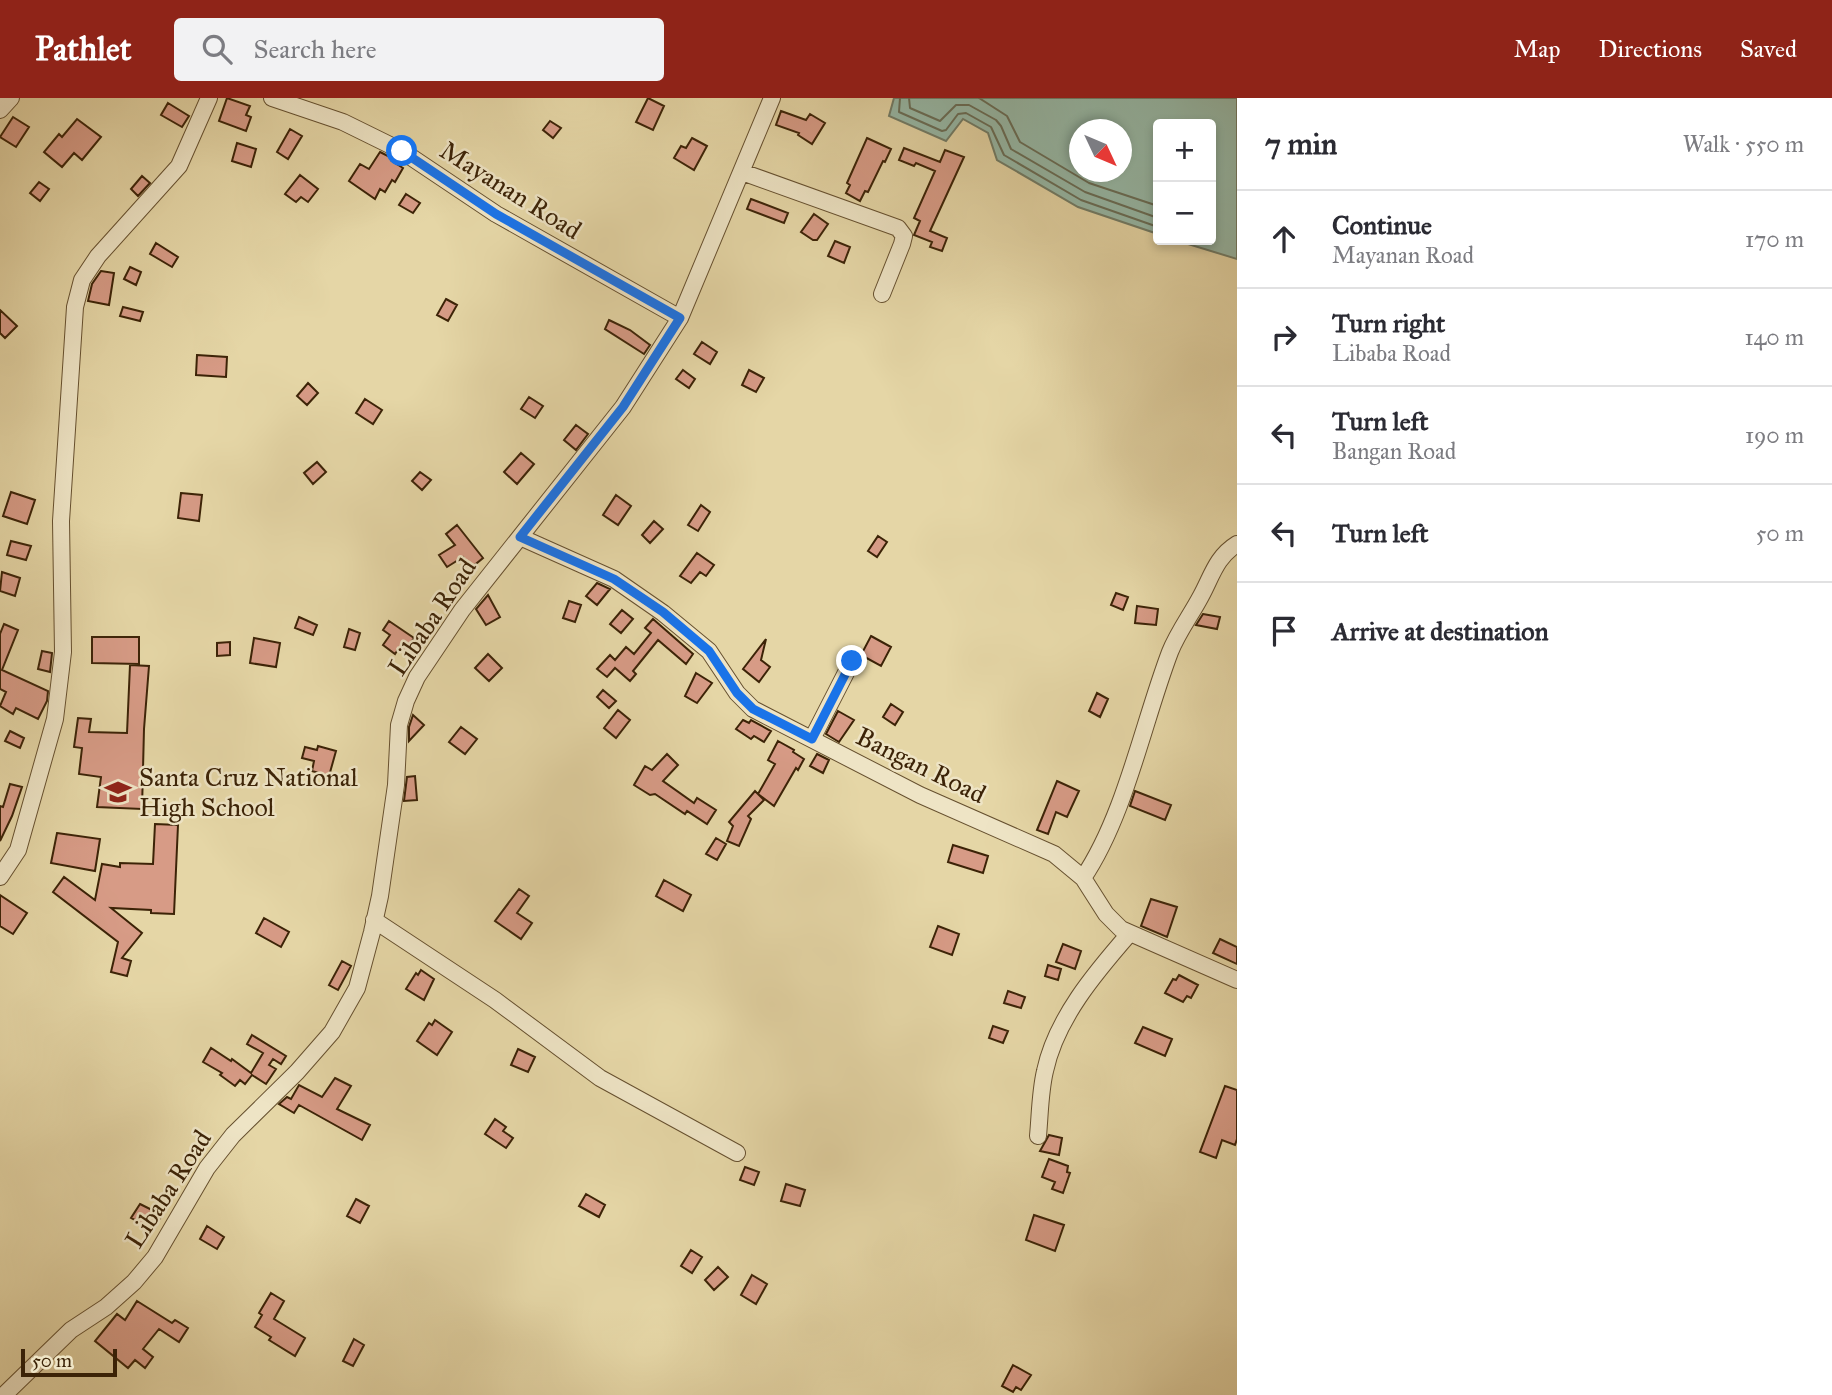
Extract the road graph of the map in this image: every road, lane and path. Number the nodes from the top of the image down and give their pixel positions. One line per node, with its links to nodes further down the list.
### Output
1 (11, 98): 5 (street)
2 (209, 98): 13 (street)
3 (272, 98): 8 (street, Mayanan Road)
4 (772, 98): 6 (street, Libaba Road)
5 (0, 110)
6 (742, 172): 7 (street); 8 (street, Libaba Road)
7 (882, 294)
8 (680, 318): 9 (street, Libaba Road)
9 (520, 537): 12 (street, Bangan Road); 15 (street, Libaba Road)
10 (1237, 544): 14 (street)
11 (852, 661): 12 (street)
12 (812, 739): 14 (street, Bangan Road)
13 (0, 877)
14 (1083, 878): 16 (street, Bangan Road)
15 (374, 920): 19 (street); 20 (street, Libaba Road)
16 (1129, 934): 17 (street, Bangan Road); 18 (street)
17 (1237, 980)
18 (1038, 1136)
19 (737, 1153)
20 (4, 1395)

